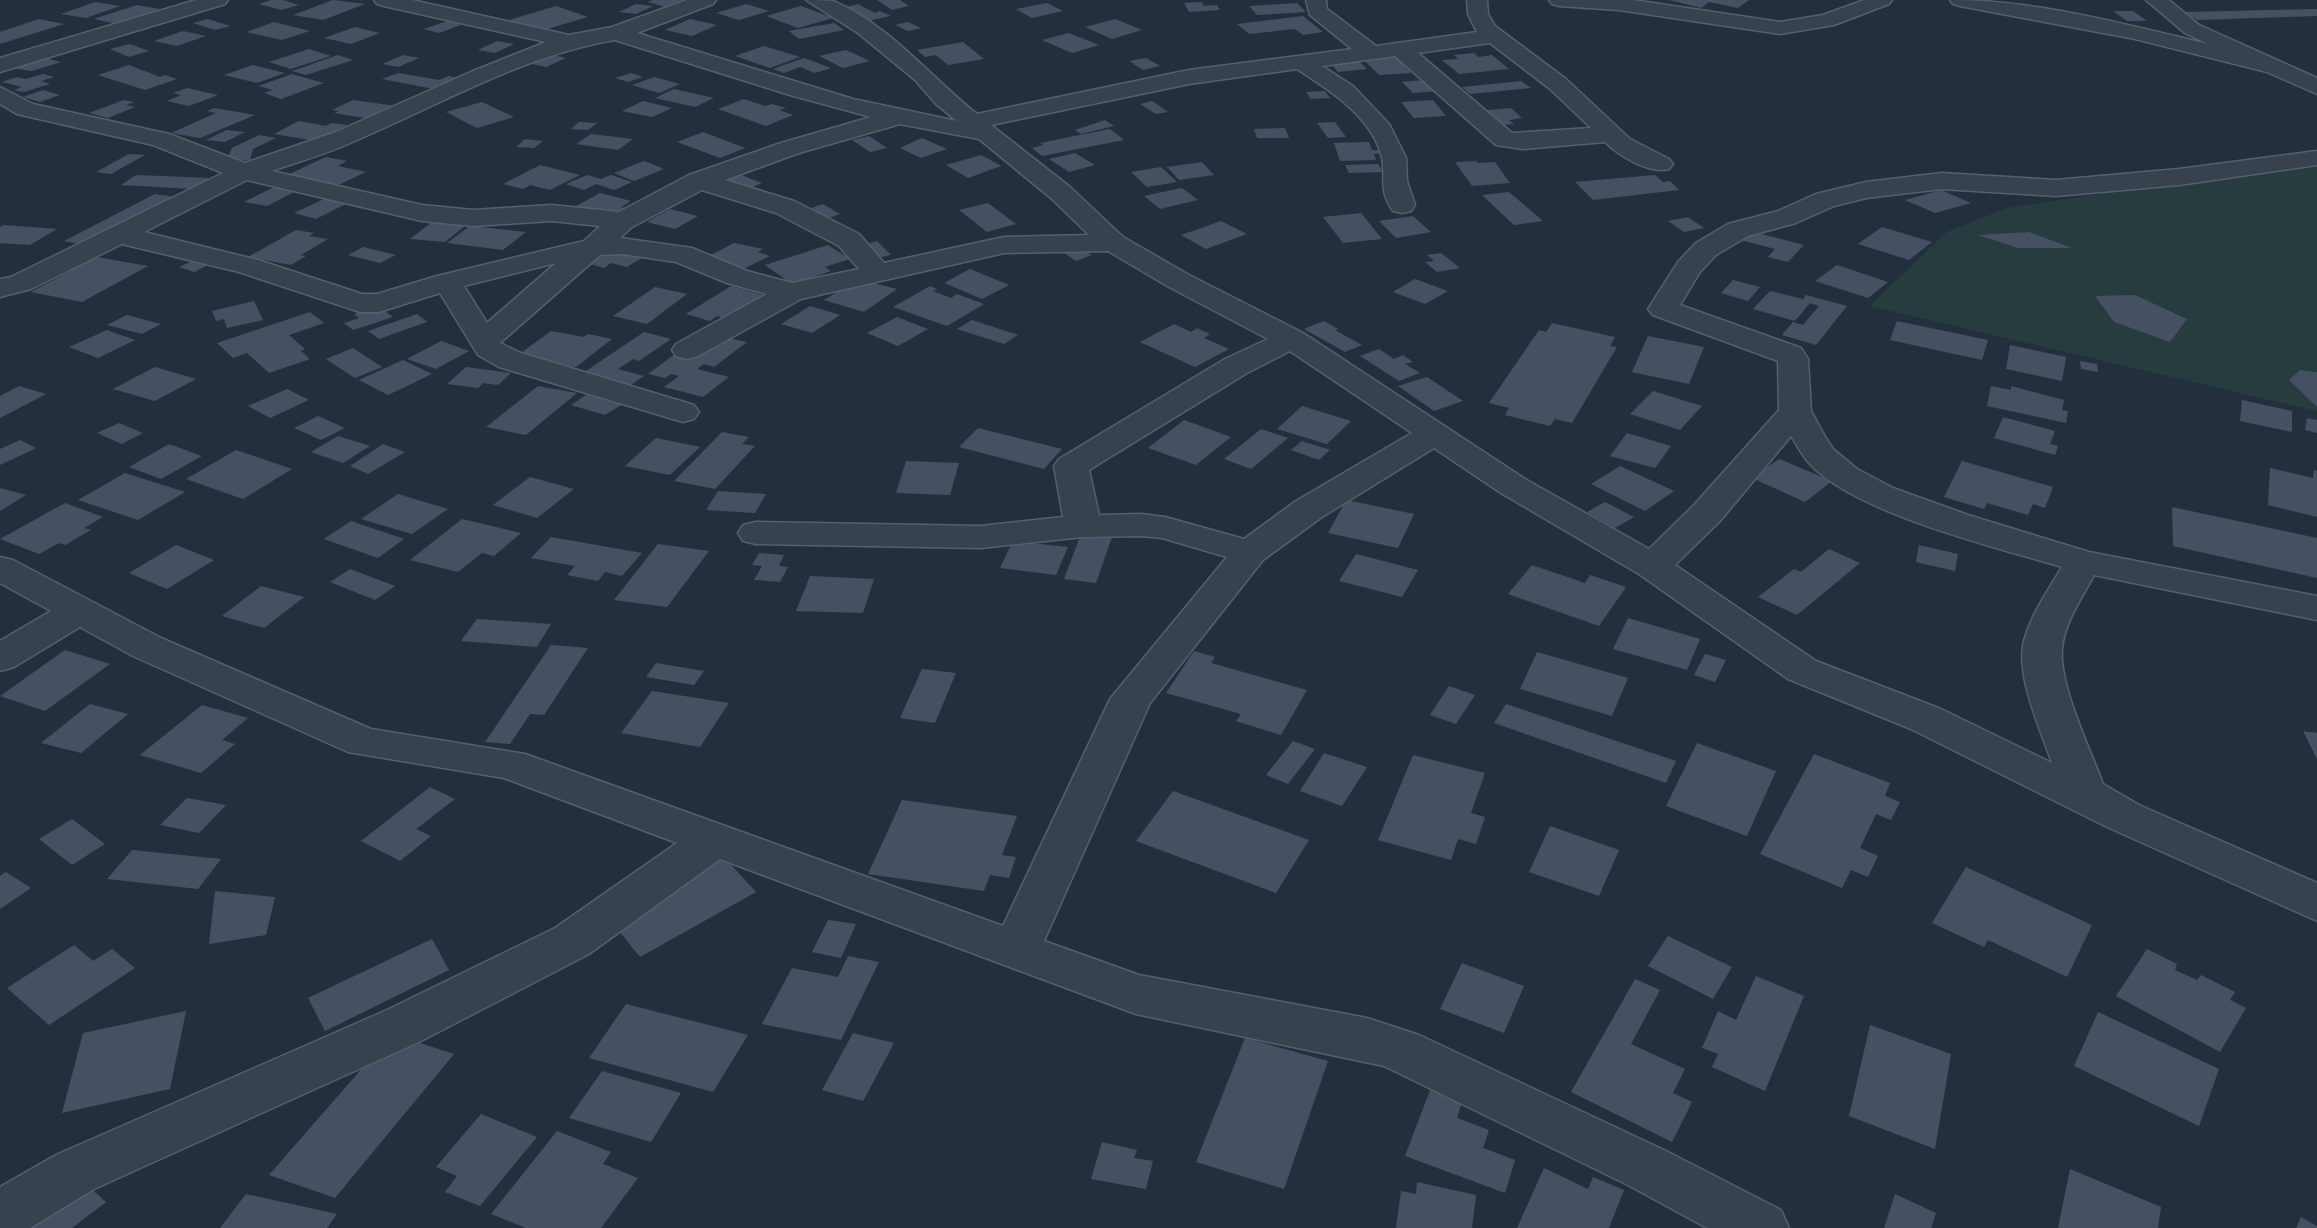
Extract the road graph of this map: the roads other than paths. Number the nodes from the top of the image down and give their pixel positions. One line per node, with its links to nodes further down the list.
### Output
1 (218, 0): 20 (street)
2 (384, 0): 14 (street)
3 (706, 0): 12 (street)
4 (819, 0): 24 (street)
5 (1317, 0): 16 (street)
6 (1477, 0): 13 (street)
7 (1559, 0): 11 (street)
8 (1882, 0): 11 (street)
9 (1960, 0): 19 (street)
10 (2156, 0): 19 (street)
11 (1618, 2)
12 (616, 33): 14 (street); 23 (street)
13 (1497, 36): 15 (street); 25 (street)
14 (569, 41): 28 (street)
15 (1399, 48): 16 (street); 25 (street)
16 (1369, 51): 18 (street)
17 (2305, 55): 19 (street)
18 (1298, 61): 24 (street); 30 (street)
19 (2266, 63): 21 (street)
20 (0, 65)
21 (2317, 86)
22 (0, 94): 28 (street)
23 (896, 118): 24 (street); 29 (street)
24 (978, 128): 33 (street)
25 (1609, 134): 27 (street)
26 (2317, 158): 42 (street)
27 (1660, 164)
28 (244, 172): 31 (street); 32 (street)
29 (698, 180): 31 (street); 35 (street)
30 (1402, 205)
31 (623, 221): 34 (street)
32 (120, 236): 36 (street); 37 (street)
33 (1113, 243): 35 (street); 39 (street)
34 (593, 247): 36 (street); 38 (street); 40 (street)
35 (877, 272): 38 (street)
36 (447, 282): 40 (street)
37 (0, 288)
38 (792, 292): 41 (street)
39 (1292, 339): 44 (street); 45 (street)
40 (484, 341): 43 (street)
41 (687, 350)
42 (1795, 411): 48 (street); 49 (street)
43 (683, 412)
44 (1434, 434): 47 (street); 49 (street)
45 (1083, 526): 46 (street); 47 (street)
46 (756, 533)
47 (1250, 552): 57 (street)
48 (2083, 562): 51 (street); 54 (street)
49 (1653, 566): 54 (street)
50 (0, 568): 52 (street)
51 (2317, 608)
52 (79, 611): 53 (street); 55 (street)
53 (0, 658)
54 (2123, 816): 56 (street)
55 (717, 838): 57 (street); 58 (street)
56 (2317, 902)
57 (1016, 950): 59 (street)
58 (0, 1216)
59 (1761, 1228)

